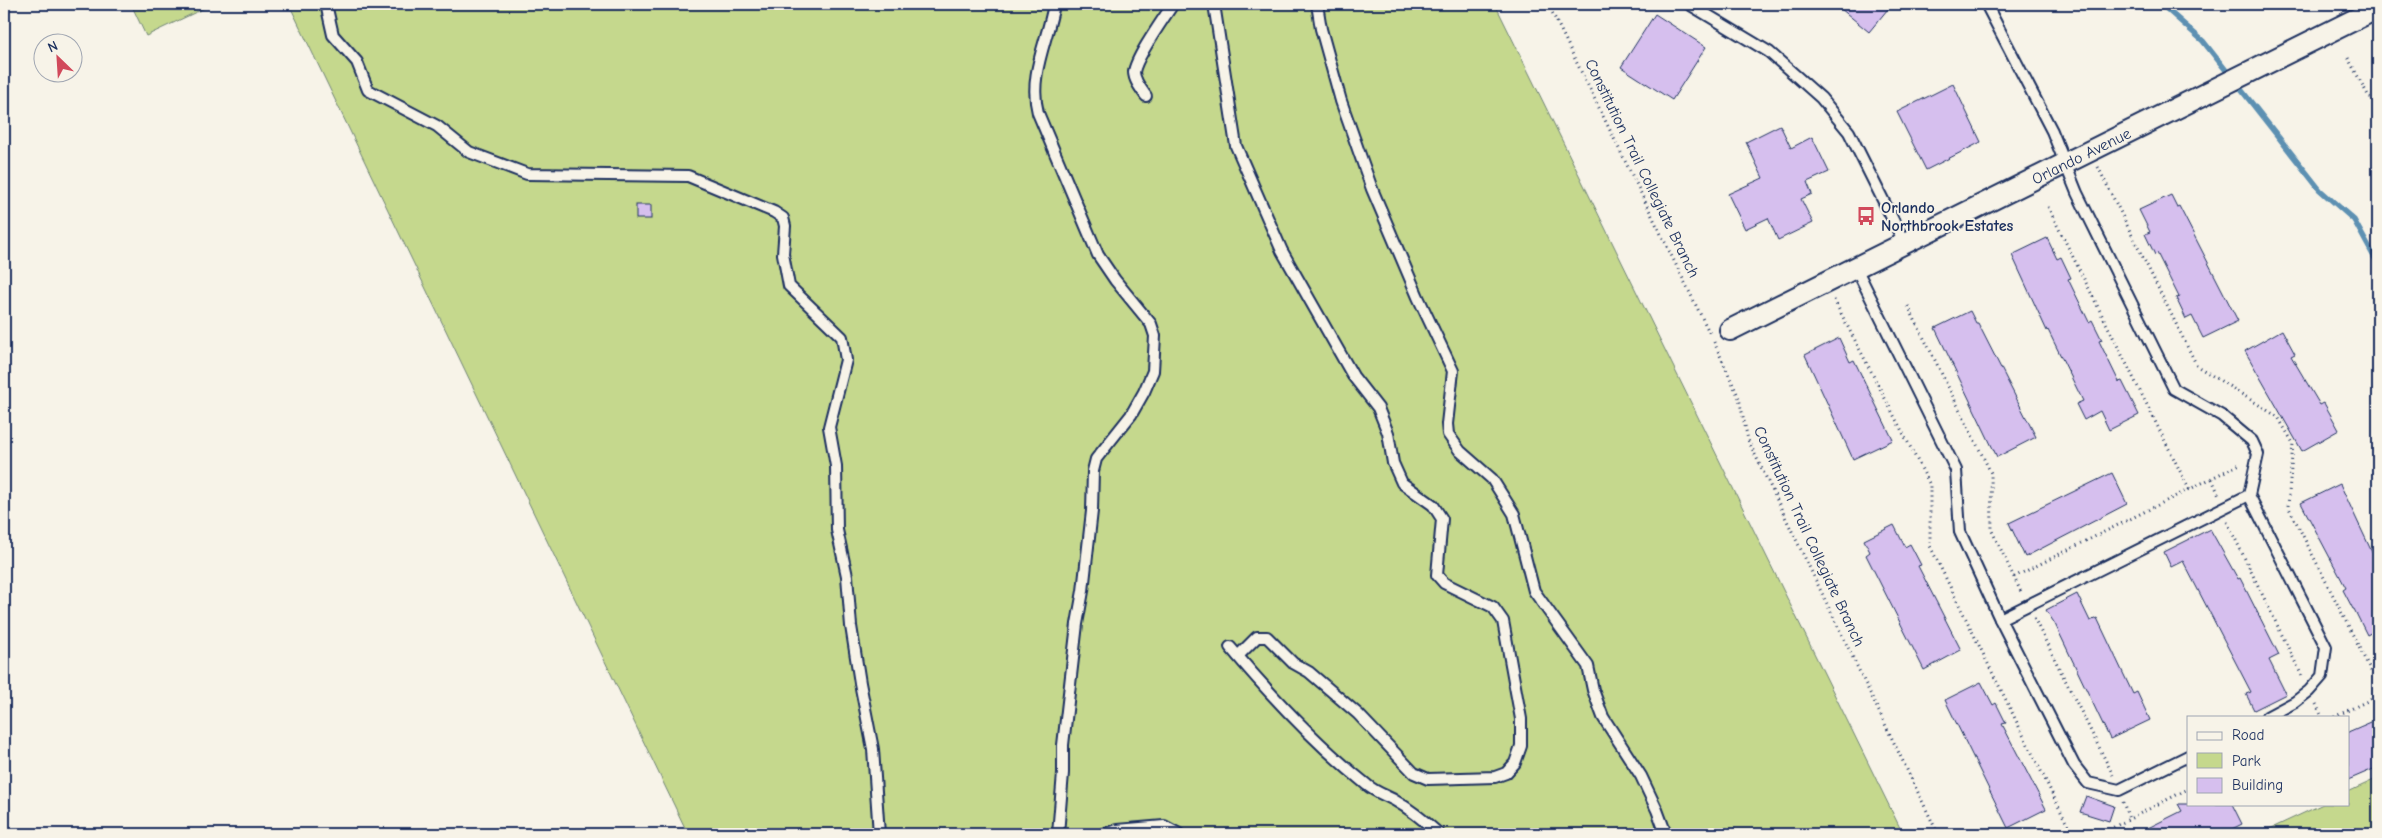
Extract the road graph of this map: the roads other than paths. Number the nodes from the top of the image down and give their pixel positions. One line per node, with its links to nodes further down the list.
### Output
1 (326, 4): 21 (lane)
2 (1054, 4): 22 (lane)
3 (1173, 4): 10 (lane)
4 (1214, 4): 18 (lane)
5 (1317, 4): 26 (lane)
6 (1689, 4): 12 (lane)
7 (1986, 4): 11 (lane)
8 (2378, 8): 9 (street, Orlando Avenue)
9 (2355, 11): 11 (street, Orlando Avenue)
10 (1146, 96)
11 (2064, 165): 12 (street, Orlando Avenue); 15 (lane)
12 (1905, 244): 13 (street, Orlando Avenue)
13 (1856, 268): 14 (street, Orlando Avenue); 16 (lane)
14 (1730, 330)
15 (2249, 495): 16 (lane); 19 (lane)
16 (2000, 619): 20 (lane)
17 (1230, 647): 18 (lane)
18 (1238, 656): 25 (lane)
19 (2269, 716)
20 (2187, 756)
21 (879, 834)
22 (1058, 834)
23 (1104, 834): 24 (lane)
24 (1179, 834)
25 (1439, 834)
26 (1666, 834)

